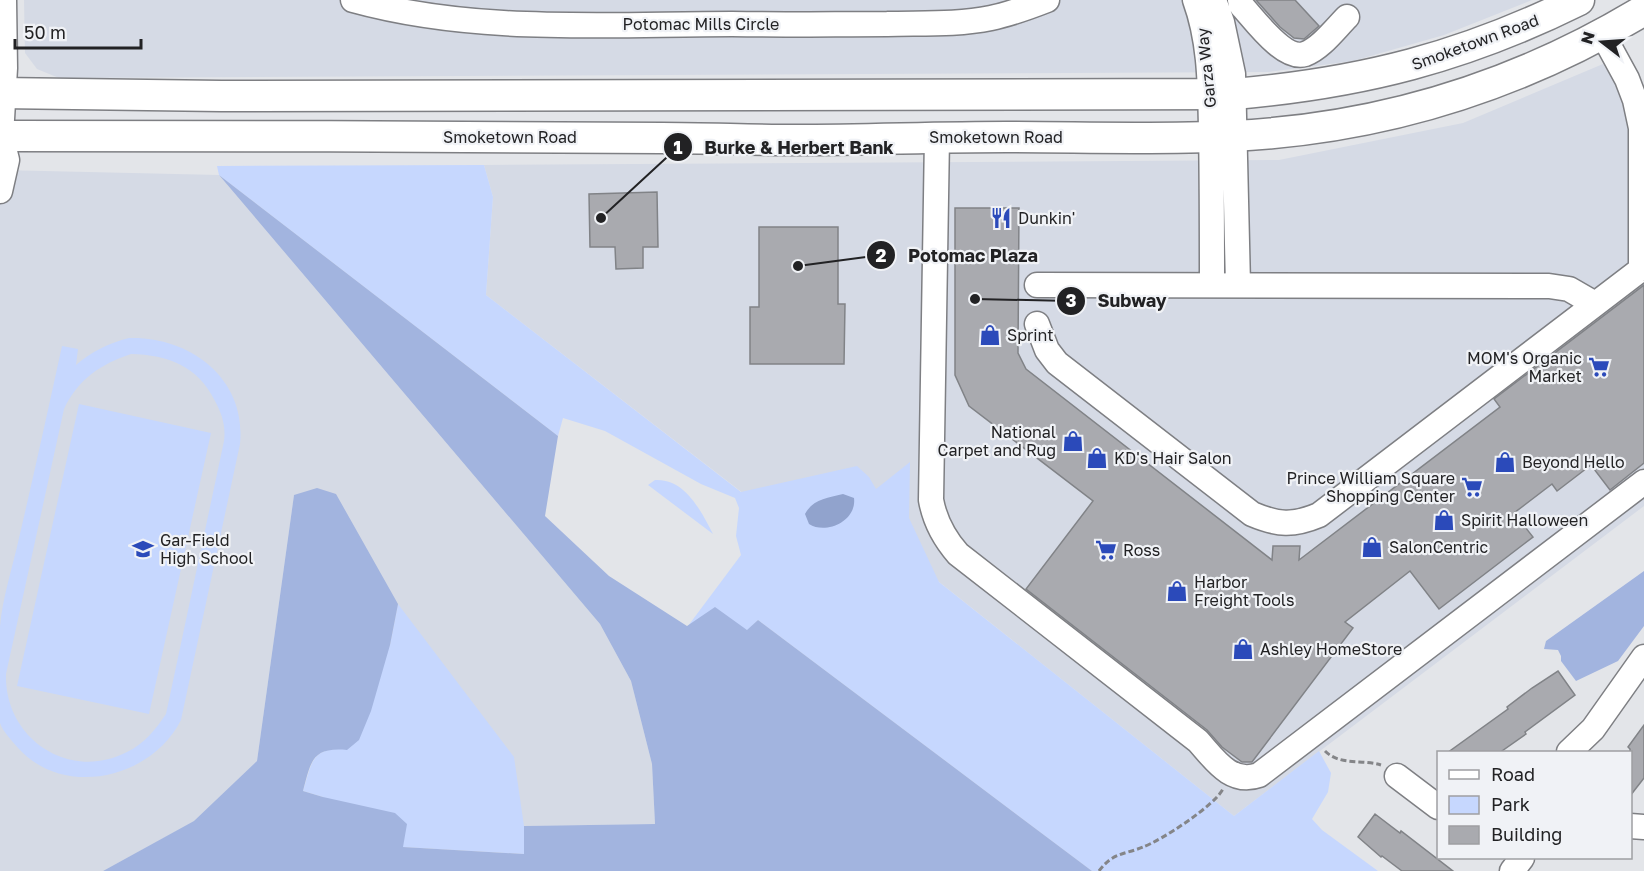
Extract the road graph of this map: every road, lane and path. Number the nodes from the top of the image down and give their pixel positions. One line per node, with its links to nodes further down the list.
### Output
1 (4, 0): 11 (street)
2 (353, 0): 3 (street, Potomac Mills Circle)
3 (1047, 0)
4 (1195, 0): 12 (street, Garza Way)
5 (1214, 0): 12 (street, Garza Way)
6 (1240, 0): 9 (street)
7 (1569, 2): 12 (main road, Smoketown Road)
8 (1644, 10): 10 (main road, Smoketown Road)
9 (1347, 17)
10 (1603, 35): 15 (main road, Smoketown Road); 18 (street)
11 (2, 93): 13 (main road, Smoketown Road); 14 (street)
12 (1222, 94): 13 (main road, Smoketown Road); 15 (street, Garza Way)
13 (551, 95): 16 (main road)
14 (0, 136): 16 (main road, Smoketown Road); 19 (street)
15 (1223, 136): 17 (main road, Smoketown Road); 22 (street); 23 (street)
16 (550, 137): 17 (main road, Smoketown Road)
17 (936, 137): 30 (street)
18 (1642, 165): 20 (street)
19 (0, 191)
20 (1643, 268): 24 (street)
21 (1037, 285): 22 (street)
22 (1212, 285): 23 (street)
23 (1238, 285): 24 (street)
24 (1595, 304): 25 (street)
25 (1037, 324)
26 (1644, 482): 28 (street)
27 (1644, 657): 29 (street)
28 (1312, 735): 30 (street); 31 (path)
29 (1571, 751)
30 (1230, 774): 33 (path)
31 (1397, 776): 32 (street)
32 (1437, 806)
33 (1099, 871)

